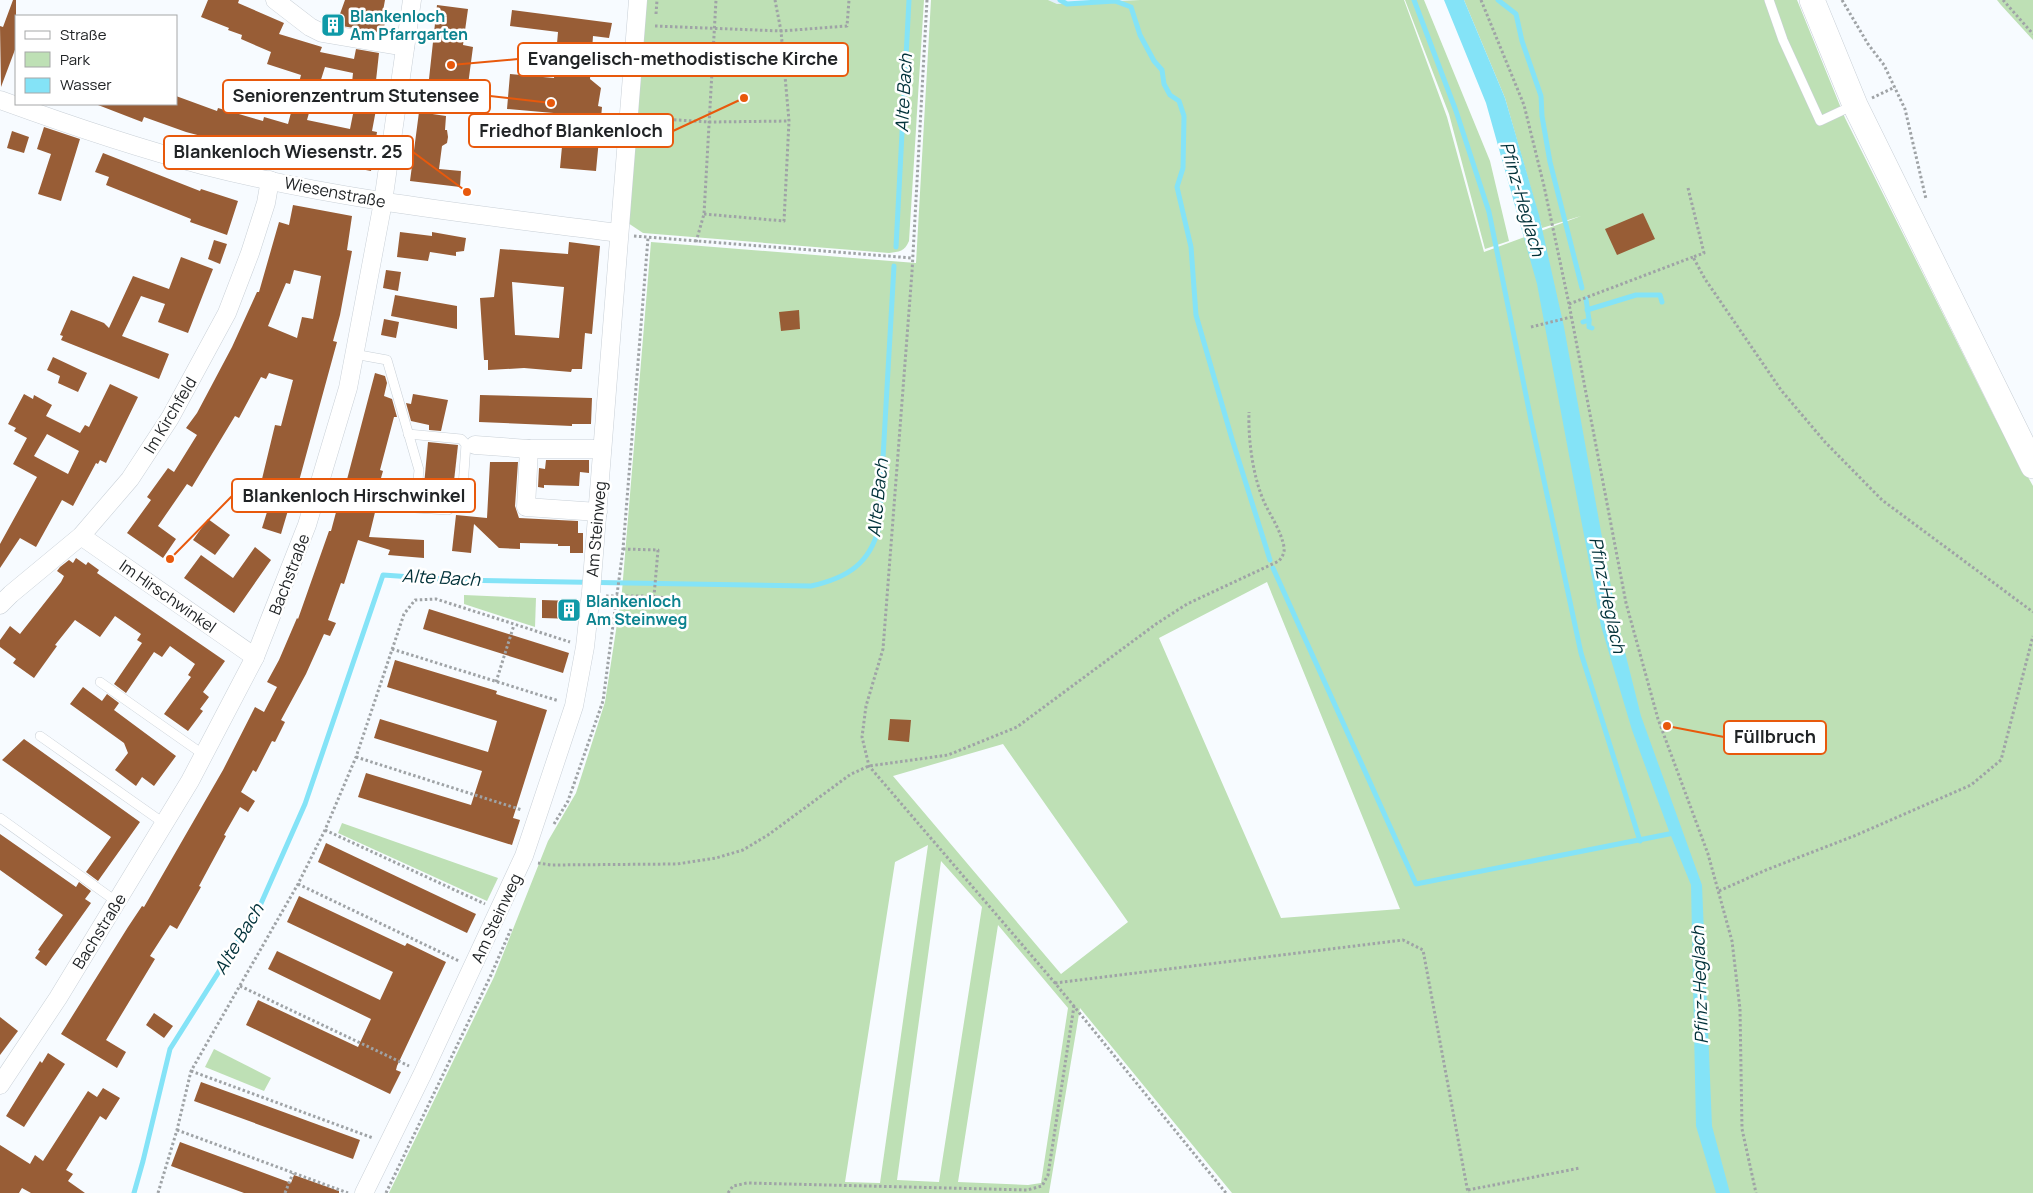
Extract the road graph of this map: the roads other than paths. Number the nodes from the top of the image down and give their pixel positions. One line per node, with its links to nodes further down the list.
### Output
1 (275, 0): 6 (street)
2 (412, 0): 6 (street, Bachstraße)
3 (638, 0): 11 (street, Am Steinweg)
4 (1769, 0): 8 (lane)
5 (1812, 0): 8 (main road)
6 (405, 47): 10 (street, Bachstraße)
7 (0, 100): 9 (street, Wiesenstraße)
8 (1855, 105): 17 (main road)
9 (270, 180): 10 (street, Wiesenstraße); 19 (street, Im Kirchfeld)
10 (383, 202): 11 (street, Wiesenstraße); 12 (street, Bachstraße)
11 (619, 233): 16 (street, Am Steinweg)
12 (354, 354): 13 (lane); 21 (street, Bachstraße)
13 (408, 434): 14 (lane); 14 (lane)
14 (470, 445): 15 (street)
15 (529, 449): 16 (street); 18 (street)
16 (602, 449): 18 (street, Am Steinweg)
17 (2033, 466)
18 (598, 512): 29 (street, Am Steinweg)
19 (81, 536): 20 (street, Im Kirchfeld); 21 (street, Im Hirschwinkel)
20 (0, 605)
21 (255, 657): 24 (street, Bachstraße)
22 (100, 682): 24 (lane)
23 (40, 736): 26 (lane)
24 (204, 755): 26 (street, Bachstraße)
25 (0, 818): 27 (lane)
26 (165, 824): 27 (street, Bachstraße)
27 (118, 902): 28 (street, Bachstraße)
28 (0, 1085)
29 (364, 1193)

